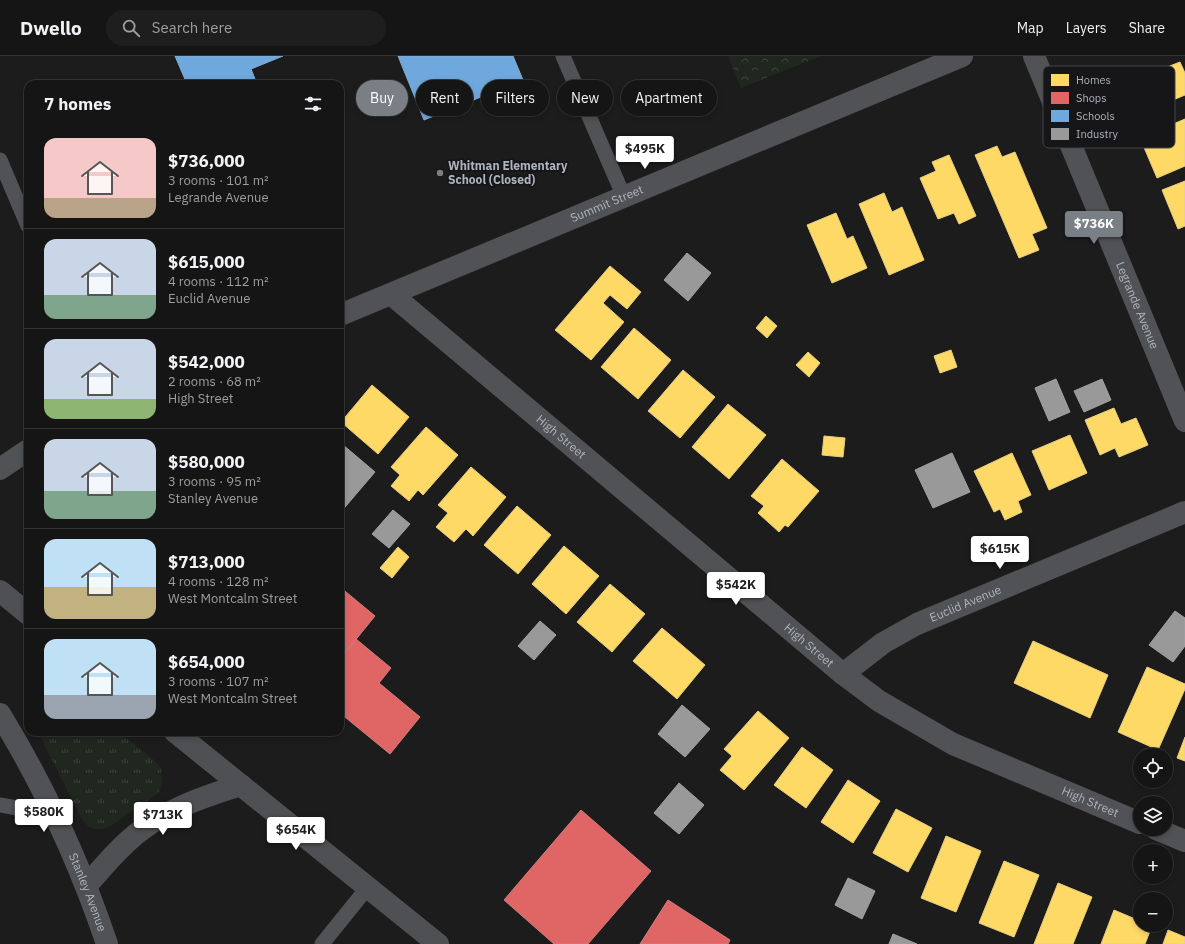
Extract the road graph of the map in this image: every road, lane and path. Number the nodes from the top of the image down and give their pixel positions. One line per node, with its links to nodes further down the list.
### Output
1 (563, 56): 7 (lane)
2 (962, 56): 7 (street, Summit Street)
3 (1034, 56): 4 (street, Legrande Avenue)
4 (1043, 78)
5 (1072, 148): 11 (street, Legrande Avenue)
6 (0, 160): 8 (lane)
7 (624, 197): 9 (street, Summit Street)
8 (24, 217)
9 (391, 294): 10 (street, Summit Street); 17 (street, High Street)
10 (344, 313)
11 (1185, 422)
12 (24, 453): 13 (street)
13 (0, 469)
14 (1185, 512): 17 (street, Euclid Avenue)
15 (0, 591): 16 (main road)
16 (24, 611)
17 (843, 674): 23 (street, High Street)
18 (0, 714): 22 (street, Stanley Avenue)
19 (180, 736): 20 (main road)
20 (241, 785): 26 (main road); 27 (main road)
21 (0, 805): 22 (lane)
22 (55, 815): 26 (street, Stanley Avenue)
23 (1133, 819)
24 (1173, 836): 25 (street)
25 (1185, 841)
26 (86, 886): 28 (street, Stanley Avenue)
27 (368, 887): 29 (lane); 30 (main road)
28 (107, 944)
29 (322, 944)
30 (438, 944)

